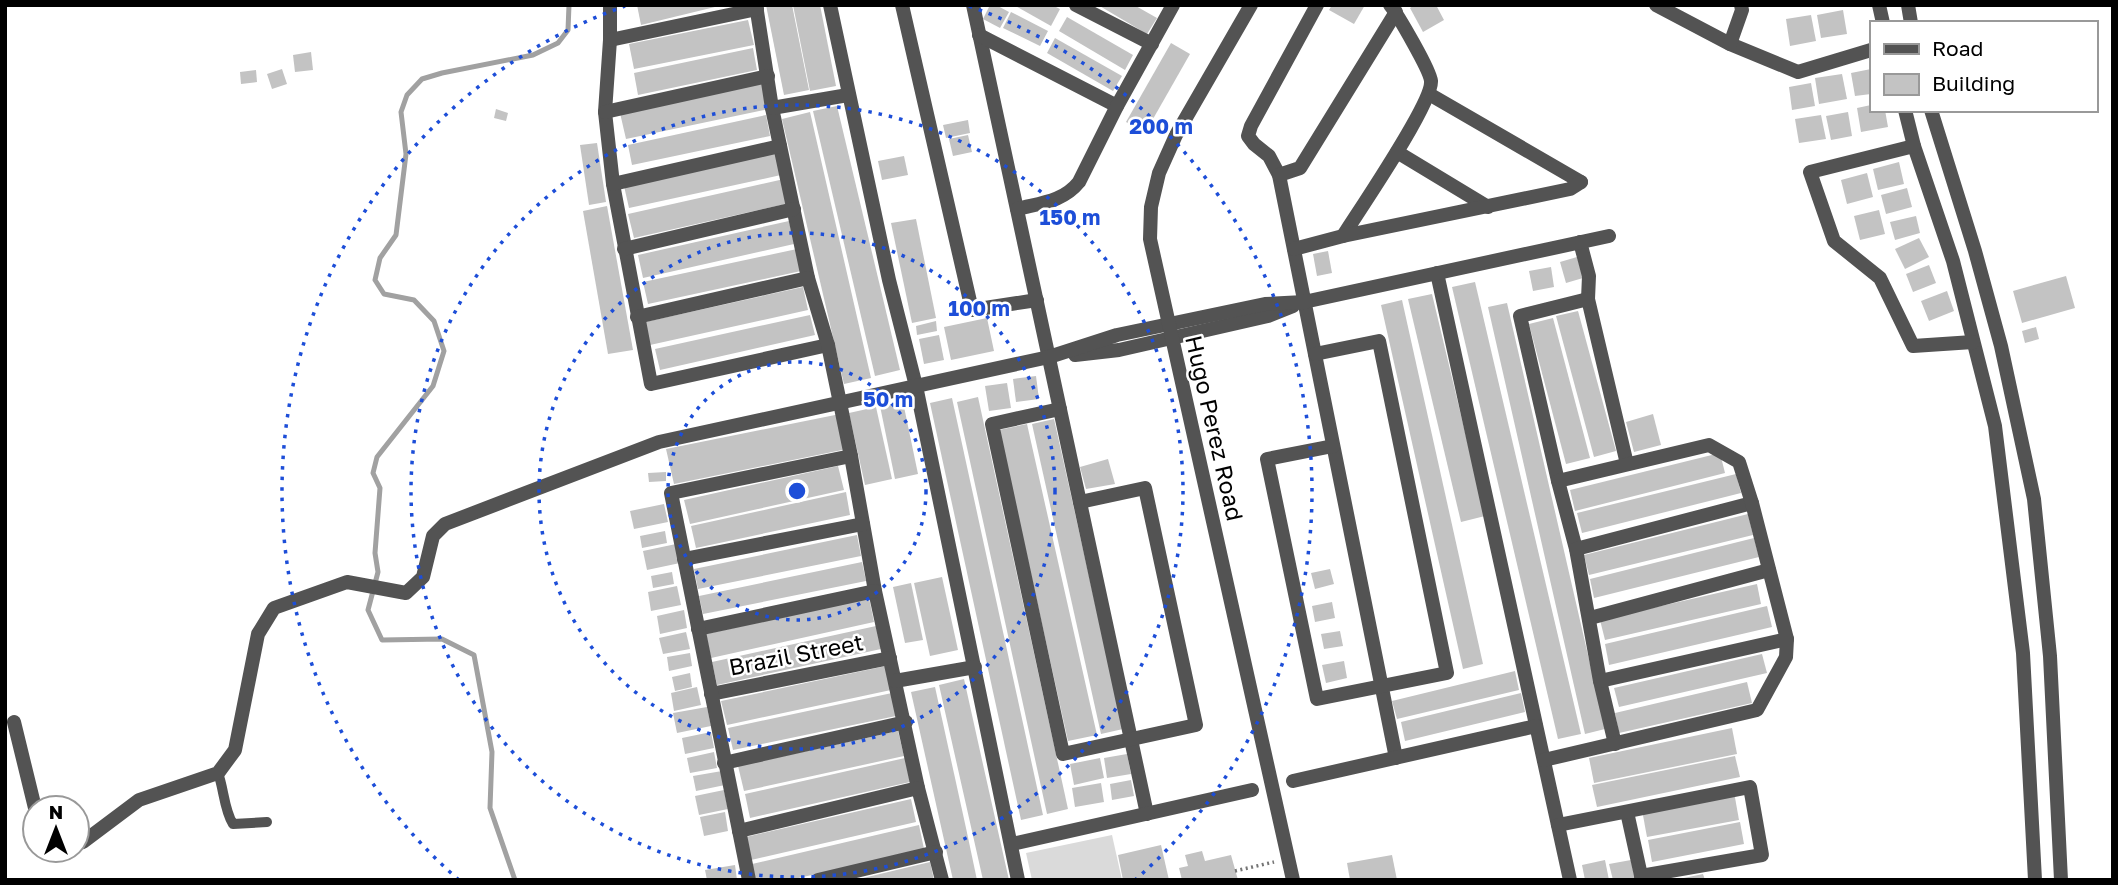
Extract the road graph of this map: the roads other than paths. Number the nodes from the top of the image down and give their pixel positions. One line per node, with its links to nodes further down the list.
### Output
1 (610, 5): 14 (street)
2 (830, 5): 20 (street)
3 (902, 5): 42 (street)
4 (973, 5): 13 (street)
5 (1076, 5): 15 (street)
6 (1173, 5): 15 (street)
7 (1251, 5): 45 (street, Hugo Perez Road)
8 (1317, 5): 29 (street)
9 (1656, 5): 16 (street)
10 (1741, 5): 16 (street)
11 (756, 7): 14 (street); 18 (street)
12 (1393, 9): 19 (street); 29 (street)
13 (979, 35): 21 (street); 33 (street)
14 (610, 40): 23 (street)
15 (1152, 44): 21 (street)
16 (1730, 44): 17 (street)
17 (1870, 50)
18 (768, 76): 22 (street); 23 (street)
19 (1429, 94): 28 (street); 31 (street)
20 (848, 95): 22 (street); 50 (street)
21 (1117, 106): 33 (street)
22 (772, 108): 26 (street)
23 (605, 112): 30 (street)
24 (1906, 112): 27 (street)
25 (1932, 112): 104 (street)
26 (780, 146): 30 (street); 32 (street)
27 (1914, 146): 46 (street); 46 (street)
28 (1397, 152): 31 (street); 34 (street)
29 (1279, 175): 38 (street)
30 (612, 184): 37 (street)
31 (1488, 207): 34 (street)
32 (793, 209): 37 (street); 40 (street)
33 (1017, 209): 42 (street)
34 (1343, 236): 38 (street)
35 (1609, 236): 36 (street)
36 (1580, 242): 39 (street); 41 (street)
37 (624, 249): 44 (street)
38 (1294, 249): 43 (street)
39 (1437, 273): 43 (street); 75 (street)
40 (808, 278): 44 (street); 47 (street)
41 (1588, 299): 55 (street); 56 (street)
42 (1037, 300): 49 (street)
43 (1304, 302): 45 (street); 48 (street)
44 (637, 317): 47 (street)
45 (1170, 331): 49 (street); 100 (street, Hugo Perez Road)
46 (1973, 342): 103 (street)
47 (828, 345): 51 (street)
48 (1315, 354): 53 (street); 71 (street)
49 (1049, 357): 50 (street); 52 (street)
50 (916, 386): 51 (street); 68 (street)
51 (839, 403): 54 (street); 81 (street)
52 (1060, 409): 57 (street); 76 (street)
53 (1333, 446): 71 (street); 71 (street)
54 (851, 456): 59 (street); 61 (street)
55 (1627, 464): 56 (street); 58 (street)
56 (1558, 481): 60 (street)
57 (1080, 502): 76 (street); 76 (street)
58 (1752, 503): 60 (street); 62 (street)
59 (863, 524): 61 (street); 63 (street)
60 (1576, 549): 64 (street)
61 (684, 559): 65 (street)
62 (1769, 570): 64 (street); 66 (street)
63 (875, 591): 65 (street); 67 (street)
64 (1590, 618): 70 (street)
65 (698, 629): 72 (street)
66 (1787, 639): 70 (street); 77 (street)
67 (890, 658): 69 (street); 72 (street, Brazil Street)
68 (975, 667): 69 (street); 92 (street)
69 (895, 681): 74 (street)
70 (1600, 681): 77 (street)
71 (1381, 686): 78 (street)
72 (711, 694): 80 (street)
73 (14, 722): 85 (street)
74 (905, 722): 80 (street); 83 (street)
75 (1536, 726): 78 (street); 79 (street)
76 (1131, 739): 87 (street)
77 (1615, 744): 79 (street)
78 (1396, 758): 82 (street)
79 (1544, 760): 89 (street)
80 (724, 763): 90 (street)
81 (218, 774): 88 (lane); 91 (street)
82 (1293, 781)
83 (918, 788): 90 (street); 93 (street)
84 (1252, 790): 87 (street)
85 (32, 794)
86 (1627, 812): 89 (street); 94 (street); 95 (street)
87 (1147, 814): 92 (street)
88 (267, 822)
89 (1558, 825): 101 (street)
90 (739, 831): 96 (street)
91 (91, 836)
92 (1012, 844): 99 (street)
93 (936, 852): 97 (street); 98 (street)
94 (1708, 864): 95 (street); 102 (street)
95 (1641, 878)
96 (749, 880)
97 (818, 880)
98 (942, 880)
99 (1018, 880)
100 (1293, 880)
101 (1570, 880)
102 (1711, 880)
103 (2035, 880)
104 (2061, 880)

